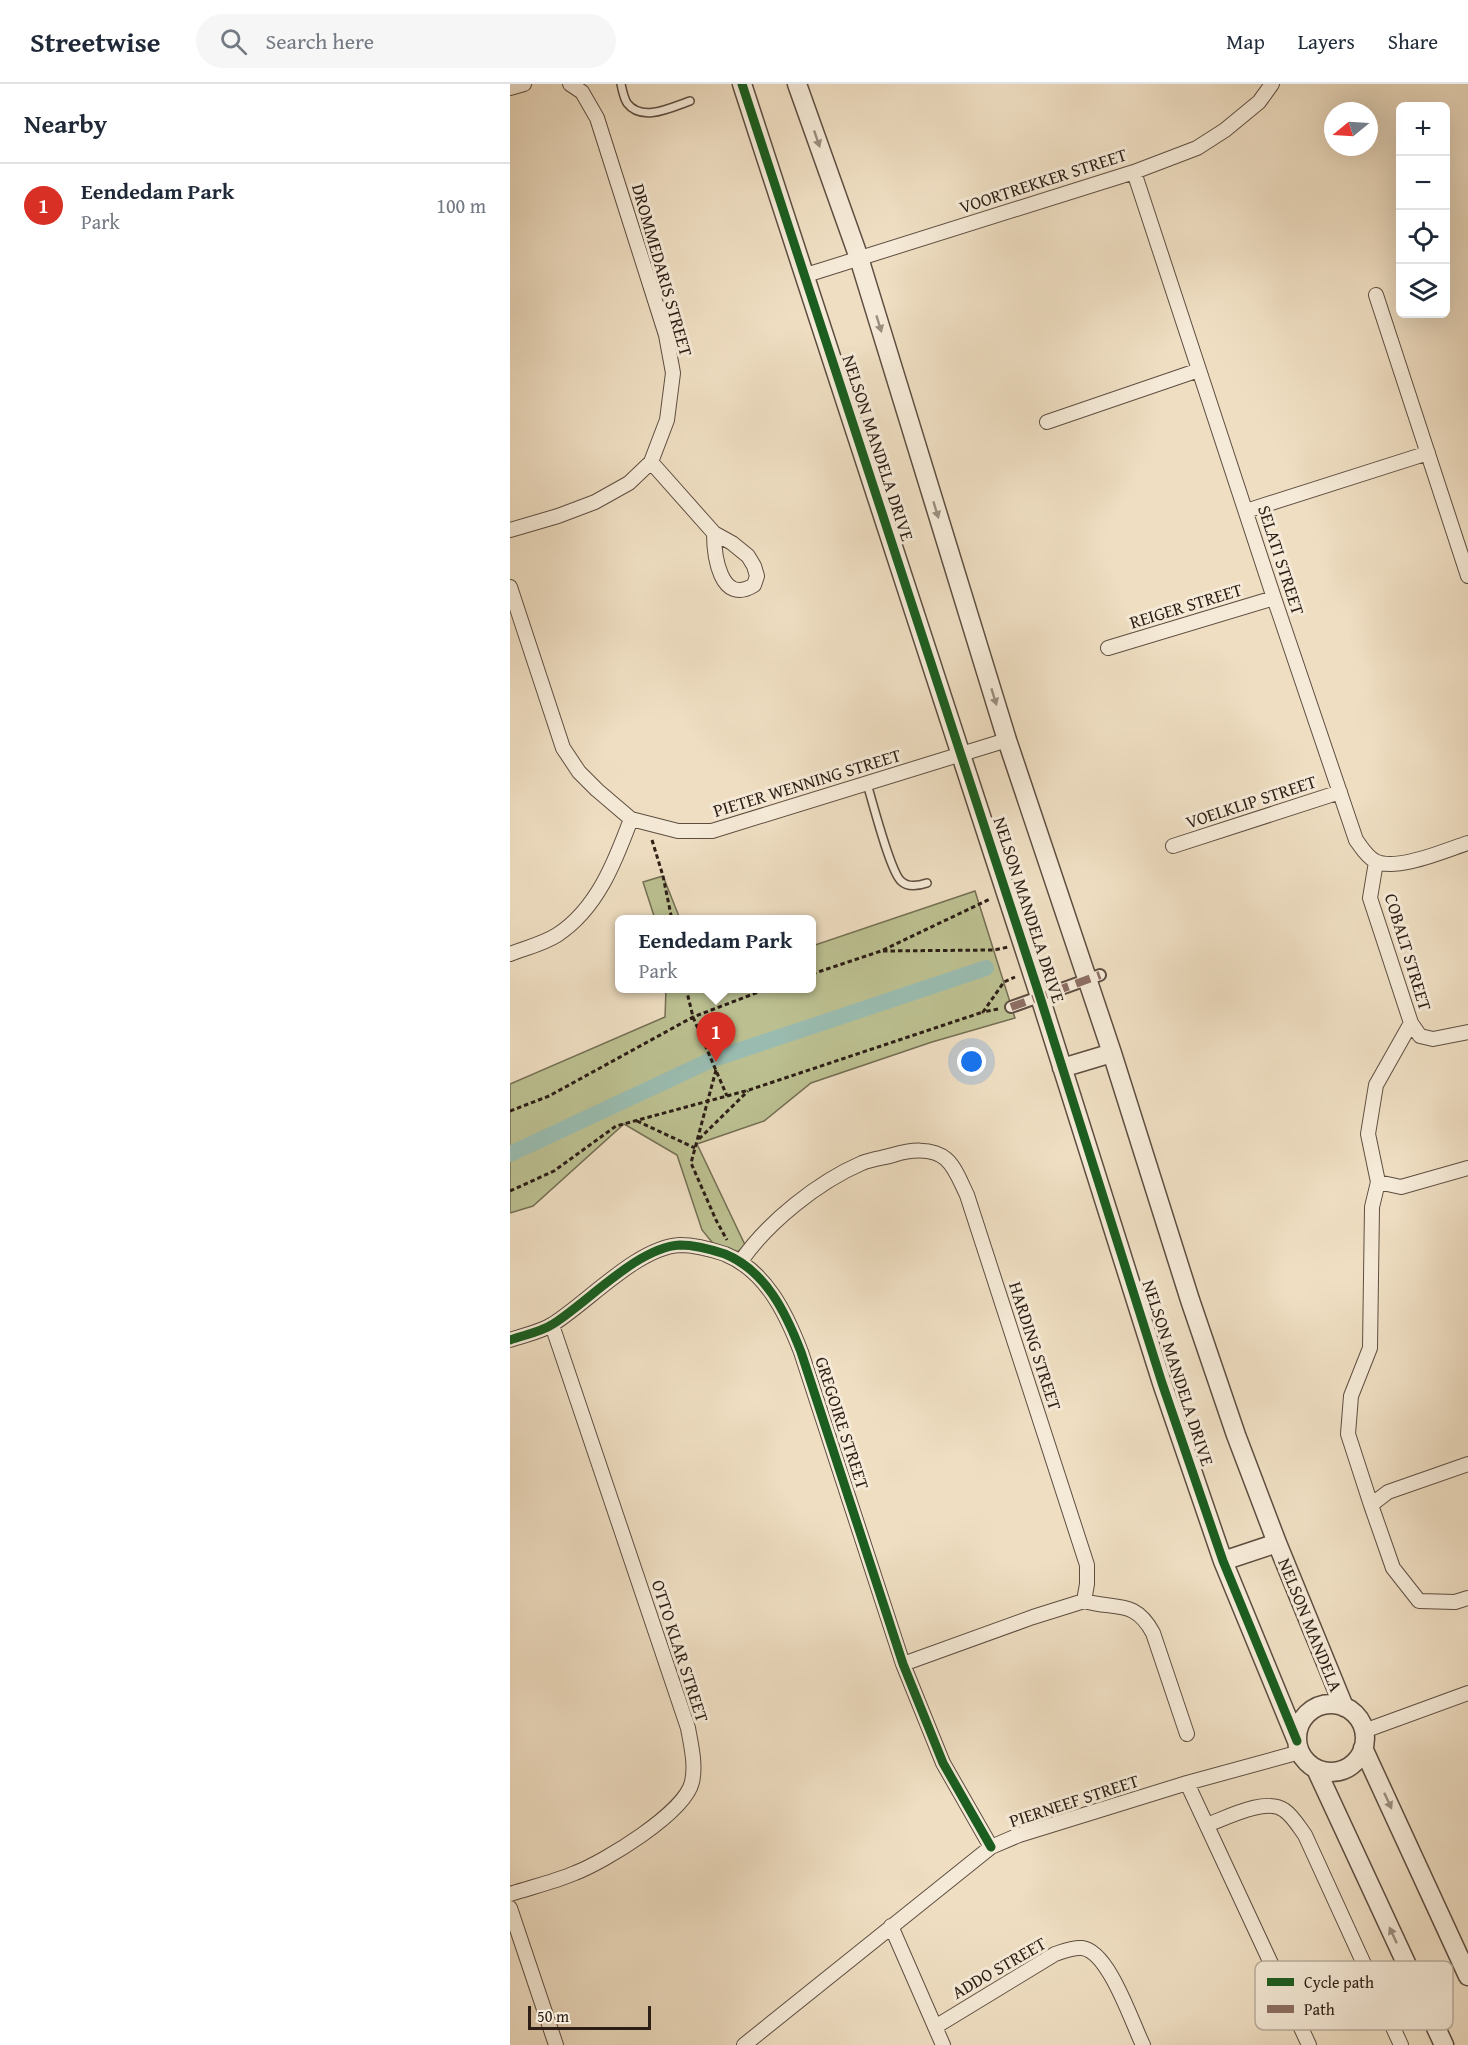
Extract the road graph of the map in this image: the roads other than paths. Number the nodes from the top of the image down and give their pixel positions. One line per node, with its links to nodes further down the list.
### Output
1 (524, 84): 7 (street)
2 (570, 84): 16 (street, DROMMEDARIS STREET)
3 (621, 84): 8 (lane)
4 (742, 84): 11 (street, NELSON MANDELA DRIVE)
5 (797, 84): 10 (street, NELSON MANDELA DRIVE, one-way to 10)
6 (1272, 84): 9 (street, VOORTREKKER STREET)
7 (510, 88)
8 (690, 101)
9 (1134, 172): 10 (street, VOORTREKKER STREET); 13 (street, SELATI STREET)
10 (859, 258): 11 (street, VOORTREKKER STREET); 24 (street, NELSON MANDELA DRIVE, one-way to 24)
11 (803, 276): 25 (street, NELSON MANDELA DRIVE)
12 (1376, 295): 15 (street)
13 (1200, 370): 14 (street); 17 (street, SELATI STREET)
14 (1047, 422)
15 (1428, 453): 17 (street); 20 (street)
16 (651, 462): 18 (street, DROMMEDARIS STREET); 19 (street)
17 (1246, 511): 22 (street, SELATI STREET)
18 (510, 530)
19 (714, 533)
20 (1468, 576)
21 (510, 587): 28 (street, PIETER WENNING STREET)
22 (1274, 598): 23 (street, REIGER STREET); 27 (street, SELATI STREET)
23 (1108, 648)
24 (1007, 740): 25 (street, PIETER WENNING STREET); 34 (street, NELSON MANDELA DRIVE)
25 (961, 754): 26 (street, PIETER WENNING STREET); 35 (street, NELSON MANDELA DRIVE)
26 (867, 784): 28 (street, PIETER WENNING STREET); 32 (lane)
27 (1340, 792): 30 (street, VOELKLIP STREET); 31 (street, SELATI STREET)
28 (632, 819): 33 (street)
29 (1468, 843): 31 (street)
30 (1173, 846)
31 (1376, 862): 37 (street, COBALT STREET)
32 (927, 883)
33 (510, 954)
34 (1094, 977): 35 (street); 39 (street, NELSON MANDELA DRIVE)
35 (1040, 996): 36 (street); 40 (street, NELSON MANDELA DRIVE)
36 (1011, 1006)
37 (1411, 1023): 38 (street, COBALT STREET); 42 (street)
38 (1468, 1032)
39 (1112, 1053): 40 (street); 48 (street, NELSON MANDELA DRIVE)
40 (1062, 1068): 49 (street, NELSON MANDELA DRIVE)
41 (1468, 1167): 42 (street)
42 (1378, 1182): 47 (street)
43 (741, 1261): 44 (street, GREGOIRE STREET); 51 (street, HARDING STREET); 52 (street, GREGOIRE STREET)
44 (552, 1325): 45 (street, GREGOIRE STREET); 62 (street, OTTO KLAR STREET)
45 (510, 1340)
46 (1468, 1464): 47 (street)
47 (1371, 1505): 50 (street)
48 (1277, 1544): 49 (street); 54 (street, NELSON MANDELA)
49 (1223, 1561): 57 (street, NELSON MANDELA DRIVE)
50 (1468, 1598)
51 (1084, 1601): 52 (street); 55 (street)
52 (903, 1664): 61 (street, GREGOIRE STREET)
53 (1468, 1694): 56 (street)
54 (1344, 1707): 56 (street); 57 (street)
55 (1187, 1734)
56 (1363, 1739): 58 (street); 68 (street, one-way to 68)
57 (1299, 1747): 58 (street); 59 (street, PIERNEEF STREET)
58 (1316, 1769): 67 (street, one-way to 58)
59 (1187, 1783): 60 (street); 61 (street, PIERNEEF STREET)
60 (1207, 1826): 65 (street); 66 (street)
61 (991, 1847): 64 (street, PIERNEEF STREET)
62 (510, 1894)
63 (510, 1908): 73 (street)
64 (891, 1926): 69 (street); 74 (street, PIERNEEF STREET)
65 (1270, 1961)
66 (1363, 1961)
67 (1405, 1961)
68 (1468, 1977)
69 (935, 2027): 75 (street); 76 (street, ADDO STREET)
70 (1302, 2030): 77 (street)
71 (1394, 2030): 78 (street)
72 (1437, 2030): 79 (street, one-way to 72)
73 (556, 2045)
74 (744, 2045)
75 (943, 2045)
76 (1143, 2045)
77 (1309, 2045)
78 (1401, 2045)
79 (1444, 2045)

